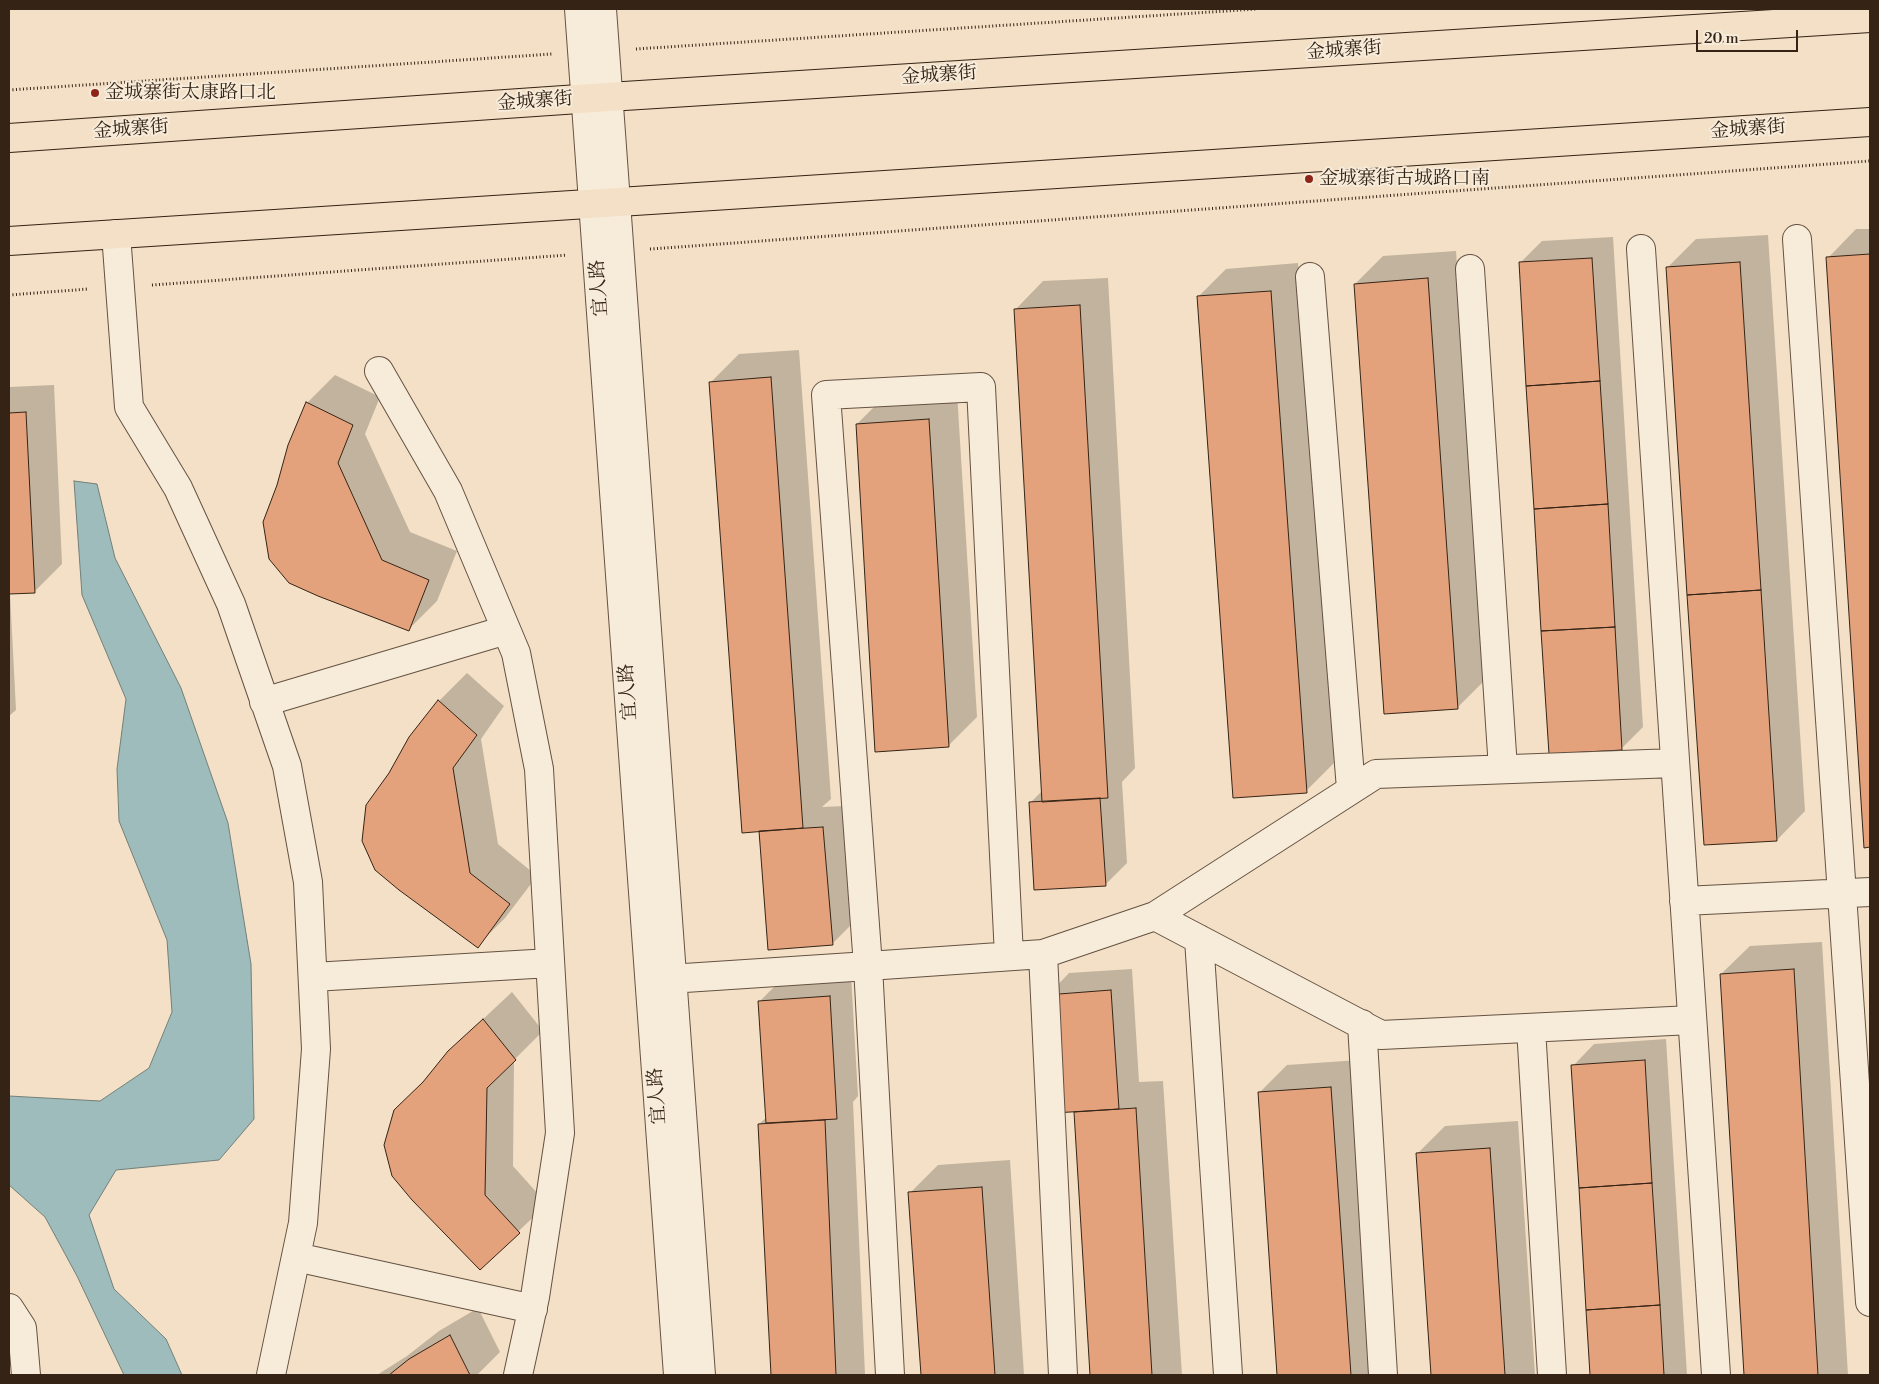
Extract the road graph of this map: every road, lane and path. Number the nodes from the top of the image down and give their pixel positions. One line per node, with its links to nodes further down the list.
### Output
1 (579, 9): 4 (street, 宜人路)
2 (602, 9): 4 (street, 宜人路)
3 (1870, 18): 4 (main road, 金城寨街)
4 (596, 98): 6 (main road, 金城寨街); 8 (street, 宜人路)
5 (1870, 122): 8 (main road, 金城寨街)
6 (9, 138)
7 (1870, 161): 13 (path)
8 (605, 202): 9 (main road, 金城寨街); 13 (street, 宜人路)
9 (116, 234): 11 (main road, 金城寨街); 16 (street)
10 (1798, 239): 25 (street)
11 (9, 241)
12 (1641, 249): 21 (street)
13 (609, 252): 16 (path); 34 (street, 宜人路)
14 (1470, 269): 22 (street)
15 (1310, 277): 23 (street)
16 (120, 287): 17 (path); 20 (street)
17 (9, 295)
18 (379, 371): 19 (street)
19 (506, 630): 20 (street); 31 (street)
20 (264, 702): 33 (street)
21 (1675, 763): 22 (street); 26 (street)
22 (1503, 769): 23 (street)
23 (1351, 789): 27 (street)
24 (1870, 892): 25 (street)
25 (1842, 894): 26 (street); 39 (street)
26 (1684, 901): 35 (street)
27 (1155, 916): 28 (street); 29 (street)
28 (1199, 939): 36 (street); 49 (street)
29 (1043, 954): 30 (street); 48 (street)
30 (1009, 956): 32 (street); 32 (street)
31 (550, 963): 33 (street); 41 (street)
32 (868, 966): 34 (street); 47 (street)
33 (313, 977): 38 (street)
34 (661, 979): 45 (street, 宜人路); 46 (street, 宜人路)
35 (1692, 1020): 37 (street); 52 (street)
36 (1362, 1024): 37 (street); 50 (street)
37 (1531, 1028): 51 (street)
38 (296, 1257): 41 (street); 43 (street)
39 (1870, 1302)
40 (9, 1308): 42 (street)
41 (533, 1310): 44 (street)
42 (26, 1375)
43 (272, 1375)
44 (518, 1375)
45 (678, 1375)
46 (701, 1375)
47 (890, 1375)
48 (1063, 1375)
49 (1228, 1375)
50 (1383, 1375)
51 (1552, 1375)
52 (1716, 1375)

